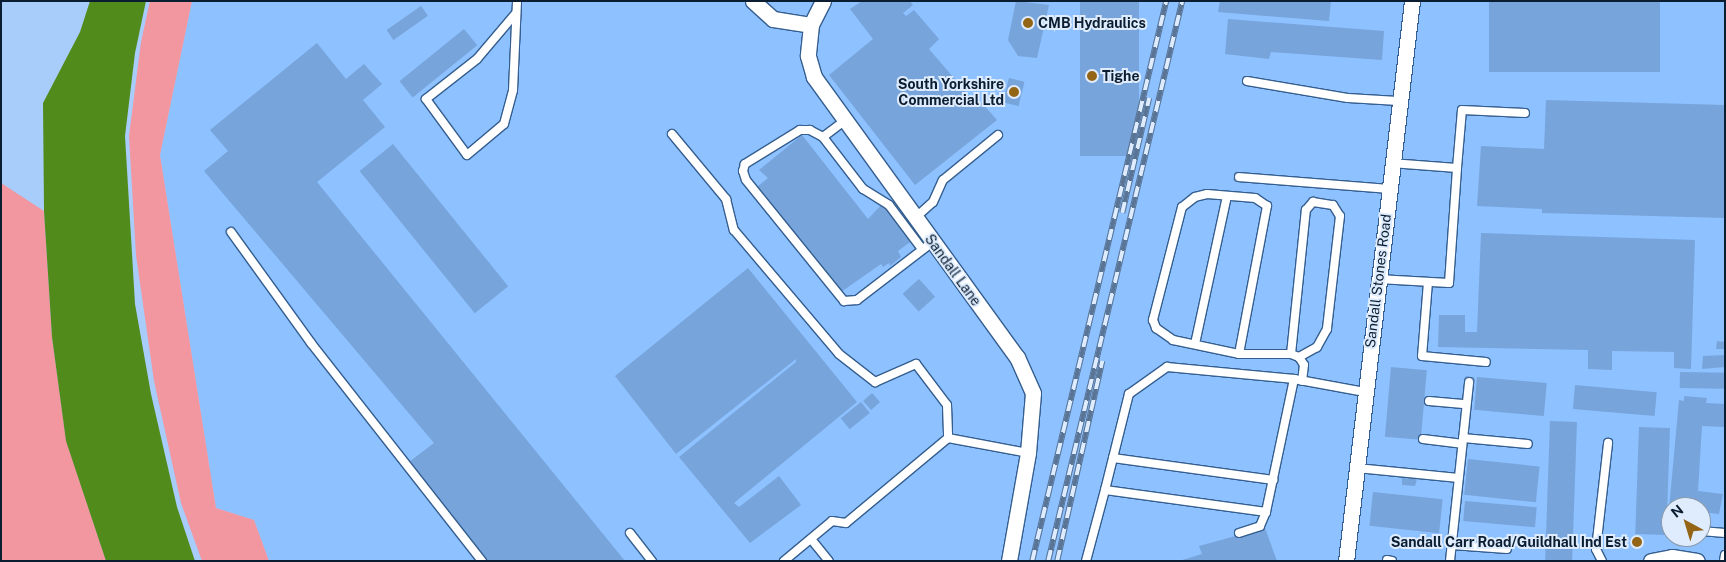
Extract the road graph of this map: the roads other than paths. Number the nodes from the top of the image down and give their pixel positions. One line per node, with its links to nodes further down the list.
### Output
1 (517, 1): 5 (lane)
2 (753, 1): 6 (street)
3 (823, 1): 6 (street, Sandall Lane)
4 (1412, 1): 8 (street, Sandall Stones Road)
5 (516, 13): 5 (lane)
6 (811, 25): 10 (street, Sandall Lane)
7 (1247, 81): 8 (lane)
8 (1398, 102): 14 (street, Sandall Stones Road)
9 (1525, 113): 15 (lane)
10 (844, 121): 13 (lane); 19 (street, Sandall Lane)
11 (672, 134): 34 (lane)
12 (998, 135): 19 (lane)
13 (823, 138): 21 (lane); 21 (lane)
14 (1392, 163): 15 (lane); 17 (street, Sandall Stones Road)
15 (1457, 168): 23 (lane)
16 (1239, 177): 17 (lane)
17 (1388, 189): 22 (street, Sandall Stones Road)
18 (1227, 196): 24 (lane); 24 (lane); 25 (lane)
19 (915, 218): 21 (street, Sandall Lane)
20 (231, 232): 54 (lane)
21 (927, 245): 39 (street, Sandall Lane)
22 (1378, 279): 23 (lane); 31 (street, Sandall Stones Road)
23 (1428, 282): 28 (lane)
24 (1195, 344): 25 (lane)
25 (1239, 354): 26 (lane)
26 (1291, 354): 27 (lane); 27 (lane)
27 (1299, 357): 29 (lane)
28 (1486, 362)
29 (1298, 380): 31 (lane); 40 (lane); 43 (lane)
30 (1468, 382): 33 (lane)
31 (1365, 392): 41 (street, Sandall Stones Road)
32 (1429, 401): 33 (lane)
33 (1466, 404): 36 (lane)
34 (948, 438): 39 (lane); 50 (lane)
35 (1423, 439): 36 (lane)
36 (1462, 441): 38 (lane); 42 (lane)
37 (1608, 443): 62 (lane)
38 (1528, 444)
39 (1028, 453): 58 (street, Sandall Lane)
40 (1113, 458): 43 (lane); 44 (lane)
41 (1358, 468): 42 (lane); 60 (street, Sandall Stones Road)
42 (1459, 478): 51 (lane)
43 (1273, 480): 45 (lane)
44 (1105, 490): 45 (lane); 59 (lane)
45 (1266, 512): 48 (lane)
46 (1711, 532): 49 (lane)
47 (630, 533): 55 (lane)
48 (1239, 533)
49 (1725, 533)
50 (811, 539): 56 (lane); 57 (lane)
51 (1452, 545): 52 (lane); 61 (lane)
52 (1507, 549)
53 (1725, 555): 65 (lane)
54 (482, 561)
55 (652, 561)
56 (784, 561)
57 (829, 561)
58 (1009, 561)
59 (1086, 561)
60 (1346, 561)
61 (1450, 561)
62 (1602, 561)
63 (1651, 561): 64 (street)
64 (1697, 561)
65 (1724, 561)

